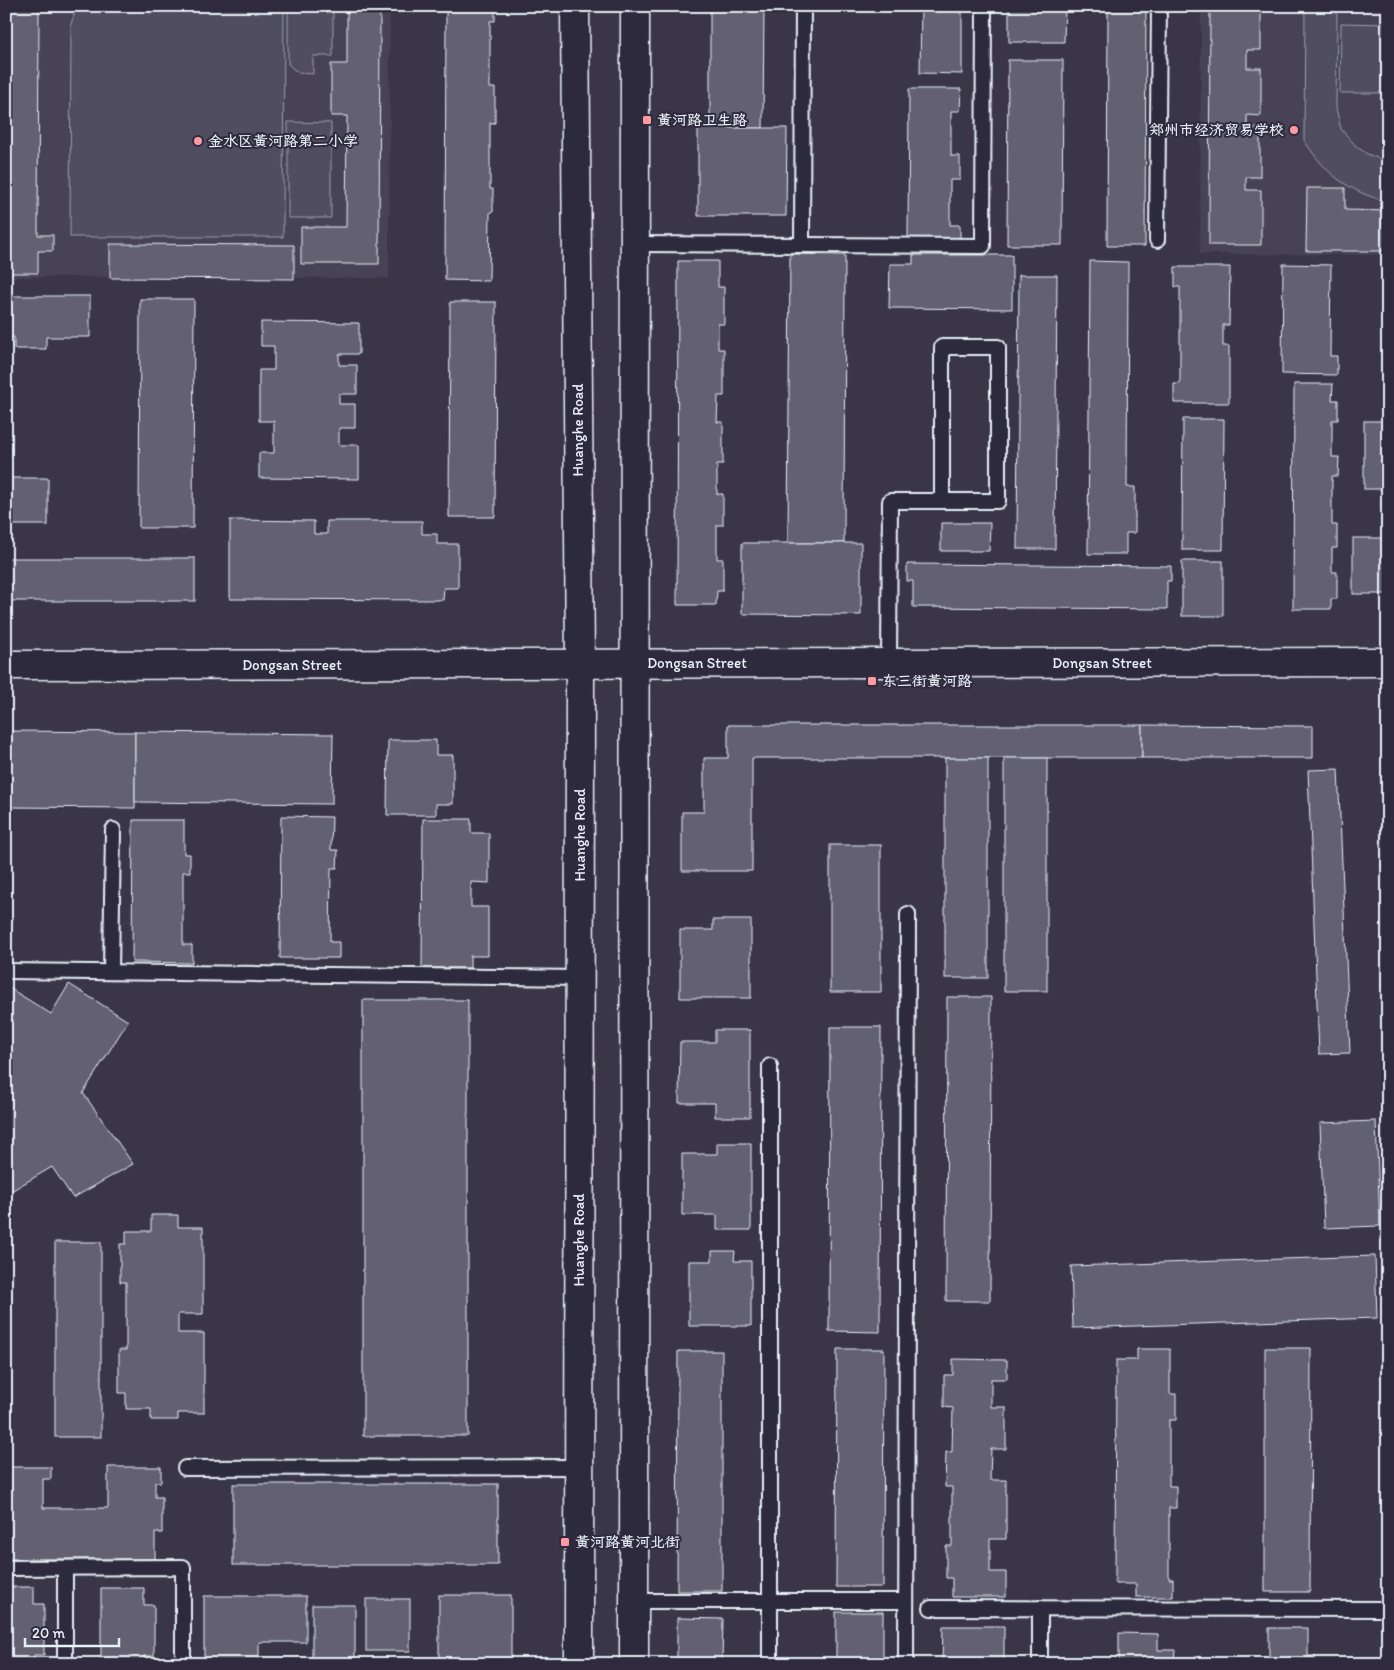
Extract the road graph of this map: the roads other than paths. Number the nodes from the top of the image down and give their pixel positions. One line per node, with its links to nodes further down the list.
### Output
1 (575, 6): 12 (main road, Huanghe Road)
2 (635, 6): 7 (main road)
3 (803, 6): 8 (lane)
4 (984, 6): 8 (lane)
5 (1158, 6): 6 (lane)
6 (1157, 240)
7 (635, 244): 8 (lane); 13 (main road)
8 (802, 245)
9 (942, 501): 9 (lane); 11 (lane)
10 (1388, 662): 11 (main road, Dongsan Street)
11 (888, 663): 13 (main road, Dongsan Street)
12 (580, 664): 13 (main road, Dongsan Street); 14 (main road, Dongsan Street); 19 (main road, Huanghe Road)
13 (634, 664): 25 (main road)
14 (6, 666)
15 (113, 830): 18 (lane)
16 (908, 914): 27 (lane)
17 (6, 971): 18 (lane)
18 (111, 972): 19 (lane)
19 (580, 978): 21 (main road, Huanghe Road)
20 (770, 1066): 26 (lane)
21 (579, 1467): 22 (lane); 33 (main road, Huanghe Road)
22 (185, 1468)
23 (6, 1568): 24 (lane)
24 (65, 1568): 31 (lane); 32 (lane)
25 (634, 1601): 26 (lane); 34 (main road)
26 (770, 1601): 27 (lane); 35 (lane)
27 (906, 1601): 36 (lane)
28 (931, 1608): 29 (lane)
29 (1040, 1608): 30 (lane); 37 (lane)
30 (1388, 1609)
31 (65, 1664)
32 (183, 1664)
33 (579, 1664)
34 (634, 1664)
35 (770, 1664)
36 (906, 1664)
37 (1040, 1664)

